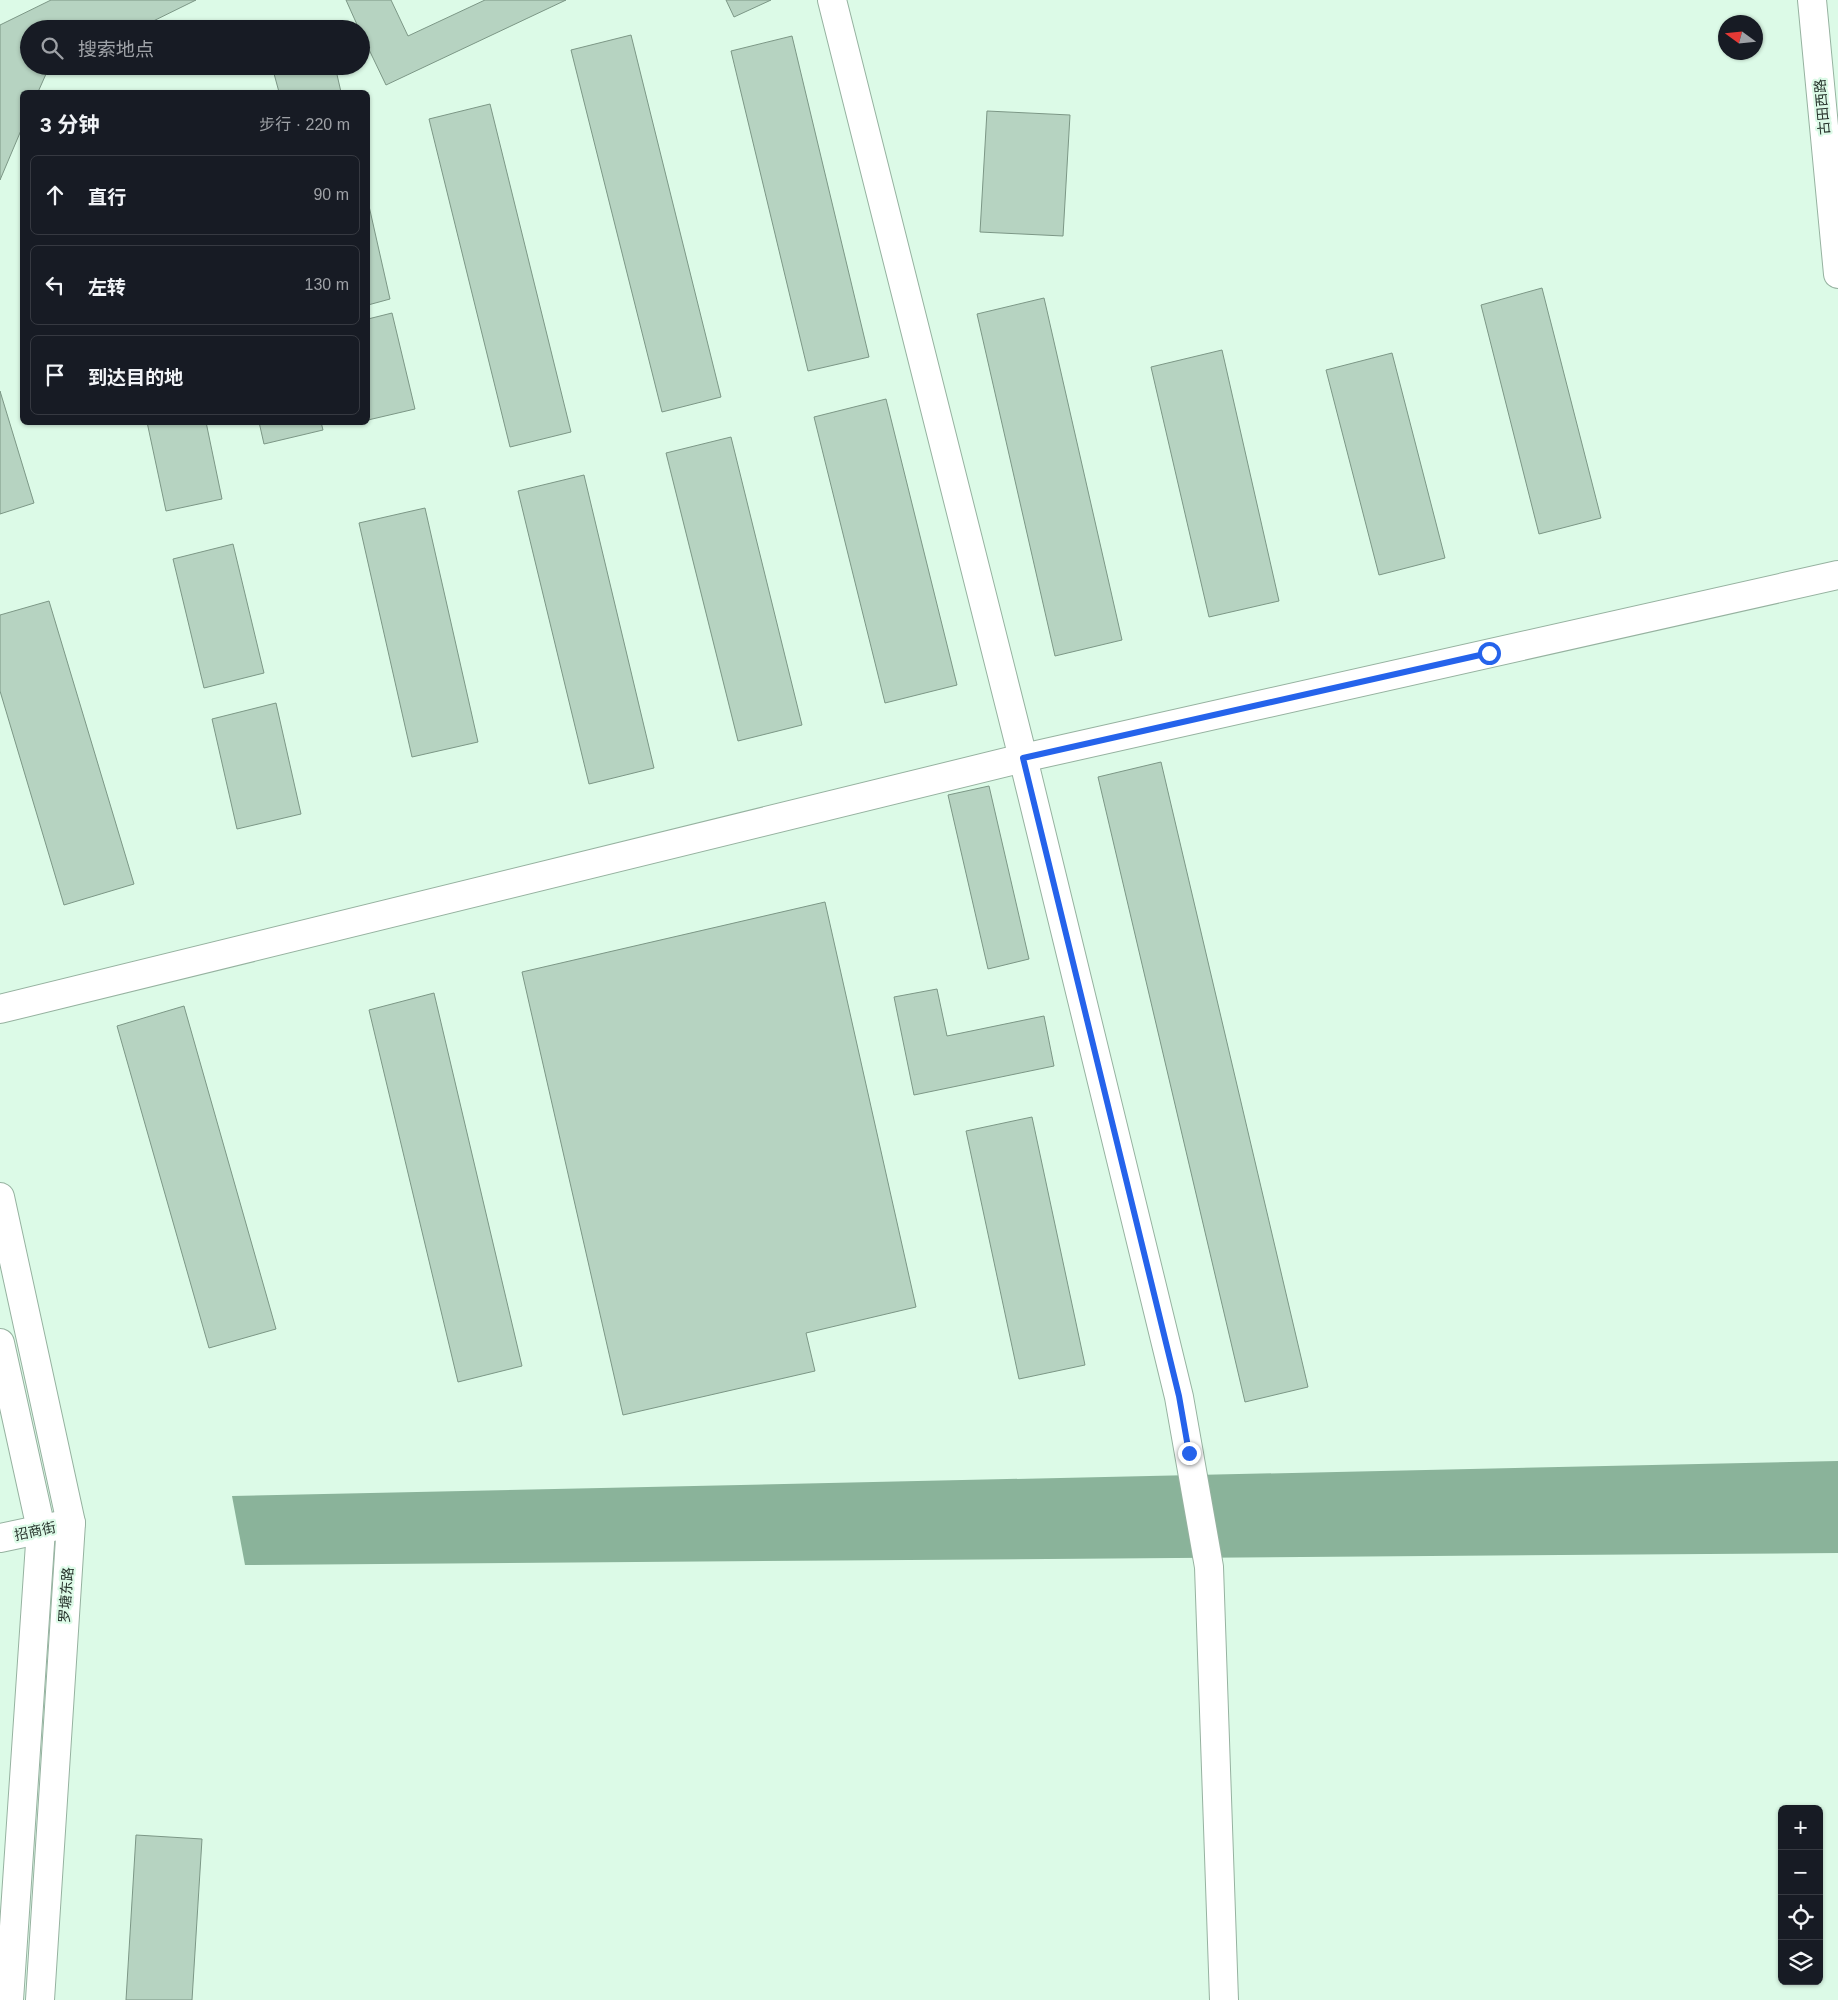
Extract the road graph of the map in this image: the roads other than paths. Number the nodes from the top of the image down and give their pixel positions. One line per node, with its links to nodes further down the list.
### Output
1 (832, 0): 5 (street)
2 (1812, 0): 3 (street, 古田西路)
3 (1838, 274)
4 (1838, 575): 5 (street)
5 (1023, 758): 6 (street); 14 (street)
6 (0, 1009)
7 (0, 1197): 9 (street, 罗塘东路)
8 (0, 1343): 10 (street)
9 (71, 1523): 10 (street, 招商街); 13 (street, 罗塘东路)
10 (41, 1529): 11 (street, 招商街); 12 (street)
11 (0, 1538)
12 (9, 2000)
13 (40, 2000)
14 (1224, 2000)

